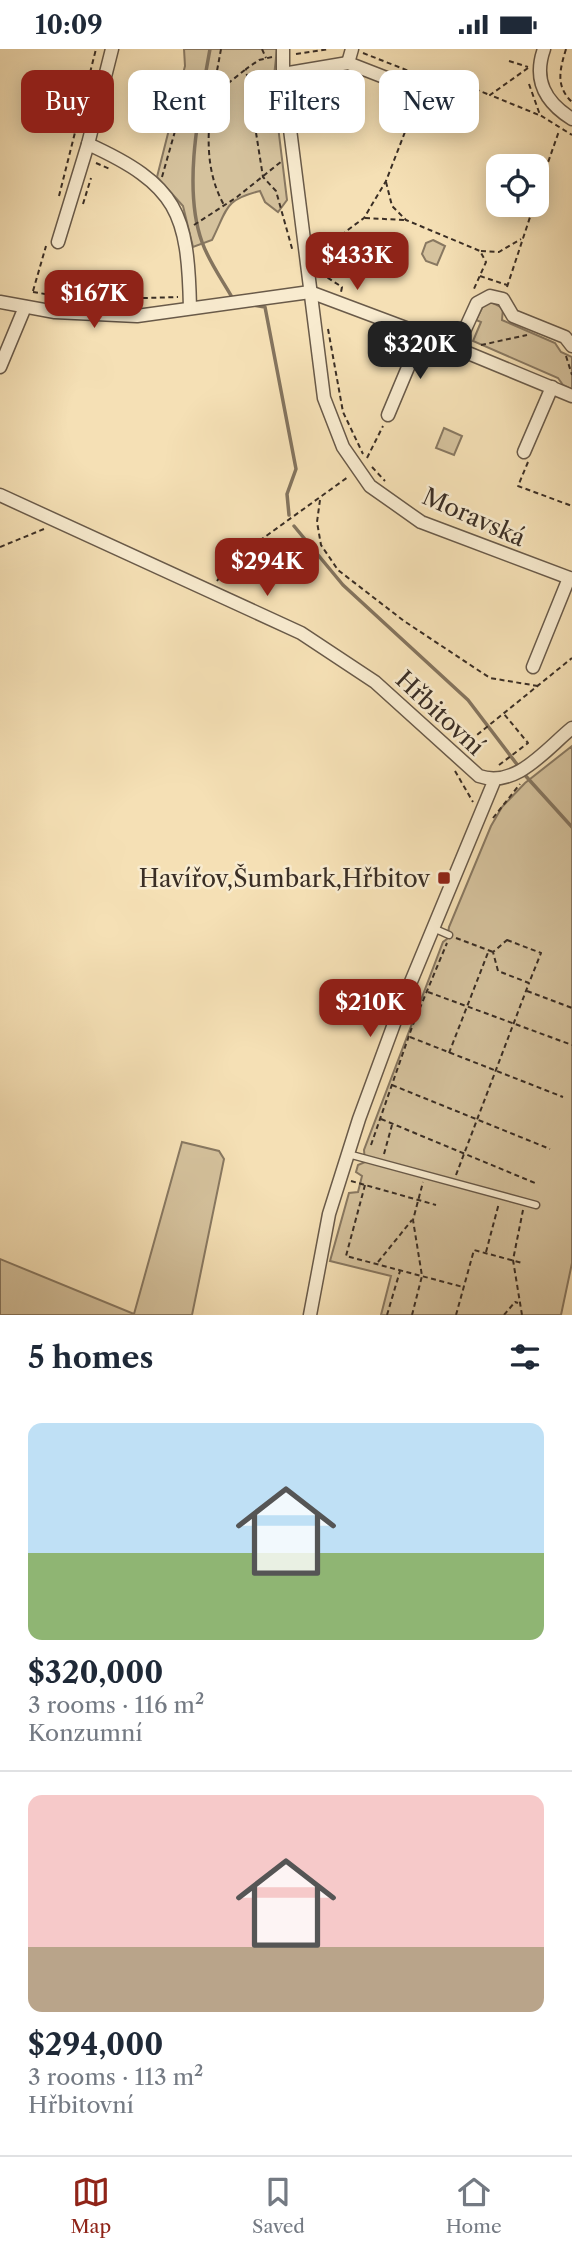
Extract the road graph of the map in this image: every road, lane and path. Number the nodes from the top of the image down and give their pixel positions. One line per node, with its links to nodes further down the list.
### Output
1 (96, 49): 43 (path)
2 (112, 49): 35 (street)
3 (221, 49): 16 (path)
4 (262, 49): 11 (path)
5 (330, 49): 9 (path); 14 (path)
6 (352, 49): 13 (street); 20 (path)
7 (544, 49): 27 (street)
8 (566, 49): 25 (path)
9 (287, 52): 17 (street, Moravská)
10 (272, 57): 11 (path)
11 (266, 58): 15 (path)
12 (509, 61): 24 (path)
13 (348, 63): 14 (street); 21 (street)
14 (329, 65): 18 (street); 19 (path)
15 (246, 69): 22 (path); 40 (path)
16 (217, 70)
17 (285, 70)
18 (304, 70)
19 (328, 70)
20 (408, 70)
21 (379, 75)
22 (230, 81)
23 (479, 90): 24 (path)
24 (490, 95): 26 (path)
25 (572, 102)
26 (540, 115)
27 (572, 119)
28 (559, 130): 33 (path)
29 (173, 133): 42 (path)
30 (209, 133): 45 (path)
31 (291, 133): 59 (street, Moravská)
32 (405, 133): 41 (path)
33 (557, 138): 34 (path); 36 (path)
34 (563, 140)
35 (88, 144): 42 (street); 51 (street)
36 (549, 160)
37 (95, 163): 39 (path)
38 (92, 173): 44 (path)
39 (121, 173)
40 (263, 177): 45 (path); 54 (path)
41 (386, 180): 47 (path); 48 (path)
42 (157, 187): 62 (street)
43 (57, 203)
44 (83, 204)
45 (224, 205): 49 (path)
46 (530, 217): 50 (path)
47 (364, 218): 48 (path); 55 (path)
48 (406, 220): 53 (path)
49 (195, 224)
50 (523, 238): 53 (path); 57 (path)
51 (52, 242): 58 (path)
52 (318, 249): 55 (path)
53 (480, 251): 56 (path)
54 (295, 259)
55 (320, 262): 63 (path)
56 (480, 276): 57 (path); 64 (path)
57 (508, 286): 60 (path)
58 (33, 292): 62 (path); 65 (path)
59 (310, 292): 62 (street); 63 (street); 77 (street, Moravská)
60 (503, 299): 64 (street); 69 (street)
61 (0, 302): 65 (street)
62 (187, 302): 65 (street)
63 (337, 302): 67 (street)
64 (477, 303): 70 (street)
65 (25, 307): 71 (street)
66 (327, 325): 77 (path)
67 (422, 334): 70 (street); 75 (street)
68 (528, 335): 70 (path)
69 (572, 346): 72 (path)
70 (456, 349): 73 (street)
71 (0, 367)
72 (572, 375)
73 (552, 387): 74 (street); 76 (street)
74 (572, 396)
75 (388, 415): 77 (path)
76 (524, 451): 81 (path)
77 (362, 464): 78 (path); 80 (path); 84 (street, Moravská)
78 (388, 484)
79 (0, 495): 82 (street, Hřbitovní)
80 (321, 499): 85 (path); 88 (path)
81 (572, 506)
82 (60, 522): 83 (path); 92 (street, Hřbitovní)
83 (0, 547)
84 (570, 578): 87 (street)
85 (216, 580)
86 (572, 658): 88 (path)
87 (533, 667)
88 (538, 686): 90 (path)
89 (572, 728): 92 (street)
90 (465, 752)
91 (451, 765): 94 (path)
92 (495, 779): 96 (street, Hřbitovní)
93 (523, 782): 95 (path)
94 (473, 804)
95 (488, 826)
96 (433, 928): 97 (lane); 116 (street, Hřbitovní)
97 (449, 935)
98 (491, 951): 99 (path); 99 (path); 100 (path); 102 (path)
99 (529, 983): 101 (path)
100 (427, 991): 102 (path); 105 (path)
101 (526, 991): 103 (path); 104 (path)
102 (467, 1006): 104 (path); 107 (path)
103 (572, 1007)
104 (514, 1022): 106 (path); 108 (path)
105 (409, 1037): 107 (path); 109 (path)
106 (572, 1045)
107 (449, 1053): 108 (path)
108 (495, 1070): 110 (path); 112 (path)
109 (392, 1085): 111 (path); 112 (path)
110 (563, 1097)
111 (380, 1119): 113 (path); 114 (path)
112 (477, 1119): 115 (path); 117 (path)
113 (392, 1124): 117 (path); 118 (path)
114 (370, 1145)
115 (550, 1149)
116 (348, 1154): 118 (lane); 138 (street, Hřbitovní)
117 (464, 1154): 120 (path); 121 (path)
118 (382, 1162): 119 (lane)
119 (425, 1174): 120 (lane); 125 (path)
120 (453, 1182): 124 (lane)
121 (535, 1183)
122 (365, 1185): 123 (path); 125 (path); 133 (path)
123 (348, 1191)
124 (502, 1195): 126 (lane); 130 (path)
125 (418, 1200): 127 (path); 129 (path)
126 (525, 1202): 128 (lane); 131 (path)
127 (436, 1205)
128 (536, 1205)
129 (413, 1220): 133 (path); 135 (path)
130 (485, 1253): 131 (path); 141 (path)
131 (513, 1260): 132 (path); 137 (path)
132 (522, 1263)
133 (377, 1264): 134 (path)
134 (400, 1270): 135 (path); 139 (path)
135 (422, 1276): 136 (path); 140 (path)
136 (463, 1287)
137 (520, 1304): 142 (path); 143 (path)
138 (310, 1315)
139 (387, 1315)
140 (412, 1315)
141 (456, 1315)
142 (505, 1315)
143 (522, 1315)

